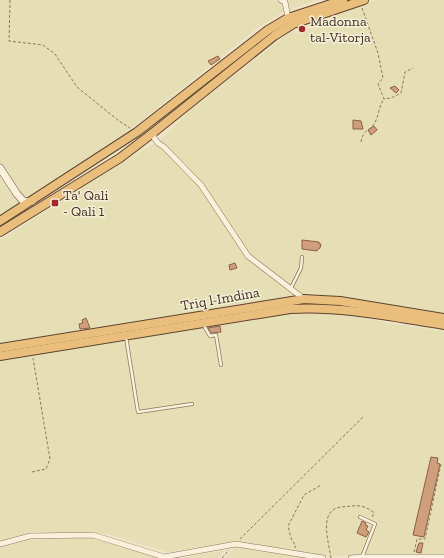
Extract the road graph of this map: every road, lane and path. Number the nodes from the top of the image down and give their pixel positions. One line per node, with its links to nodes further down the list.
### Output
1 (10, 0): 8 (path)
2 (281, 0): 5 (street)
3 (343, 0): 5 (highway)
4 (361, 1): 7 (path); 9 (highway)
5 (288, 18): 8 (highway)
6 (413, 68): 7 (path)
7 (384, 99): 10 (path)
8 (137, 132): 13 (highway)
9 (154, 132): 16 (highway); 18 (street)
10 (361, 142)
11 (0, 168): 12 (main road)
12 (17, 194): 13 (main road); 14 (main road)
13 (32, 201): 14 (highway)
14 (16, 211): 15 (highway)
15 (0, 221)
16 (0, 232)
17 (302, 257): 18 (lane)
18 (291, 288): 19 (street)
19 (304, 299): 20 (highway, Triq l-Imdina); 24 (highway, Triq l-Imdina)
20 (444, 318)
21 (203, 324): 22 (highway, Triq l-Imdina); 23 (highway, Triq l-Imdina); 27 (lane)
22 (444, 325)
23 (126, 336): 25 (highway, Triq l-Imdina); 28 (lane)
24 (0, 348)
25 (32, 351): 26 (highway, Triq l-Imdina); 31 (path)
26 (0, 356)
27 (221, 365)
28 (192, 404)
29 (363, 417): 36 (path)
30 (441, 464): 39 (path)
31 (32, 472)
32 (321, 485): 37 (path)
33 (360, 517): 34 (lane)
34 (370, 522): 38 (lane); 42 (path)
35 (0, 544): 36 (street)
36 (236, 544): 37 (street)
37 (287, 552): 41 (street)
38 (362, 557): 39 (street); 43 (street)
39 (413, 557): 40 (street)
40 (444, 557)
41 (323, 558)
42 (330, 558)
43 (351, 558)

